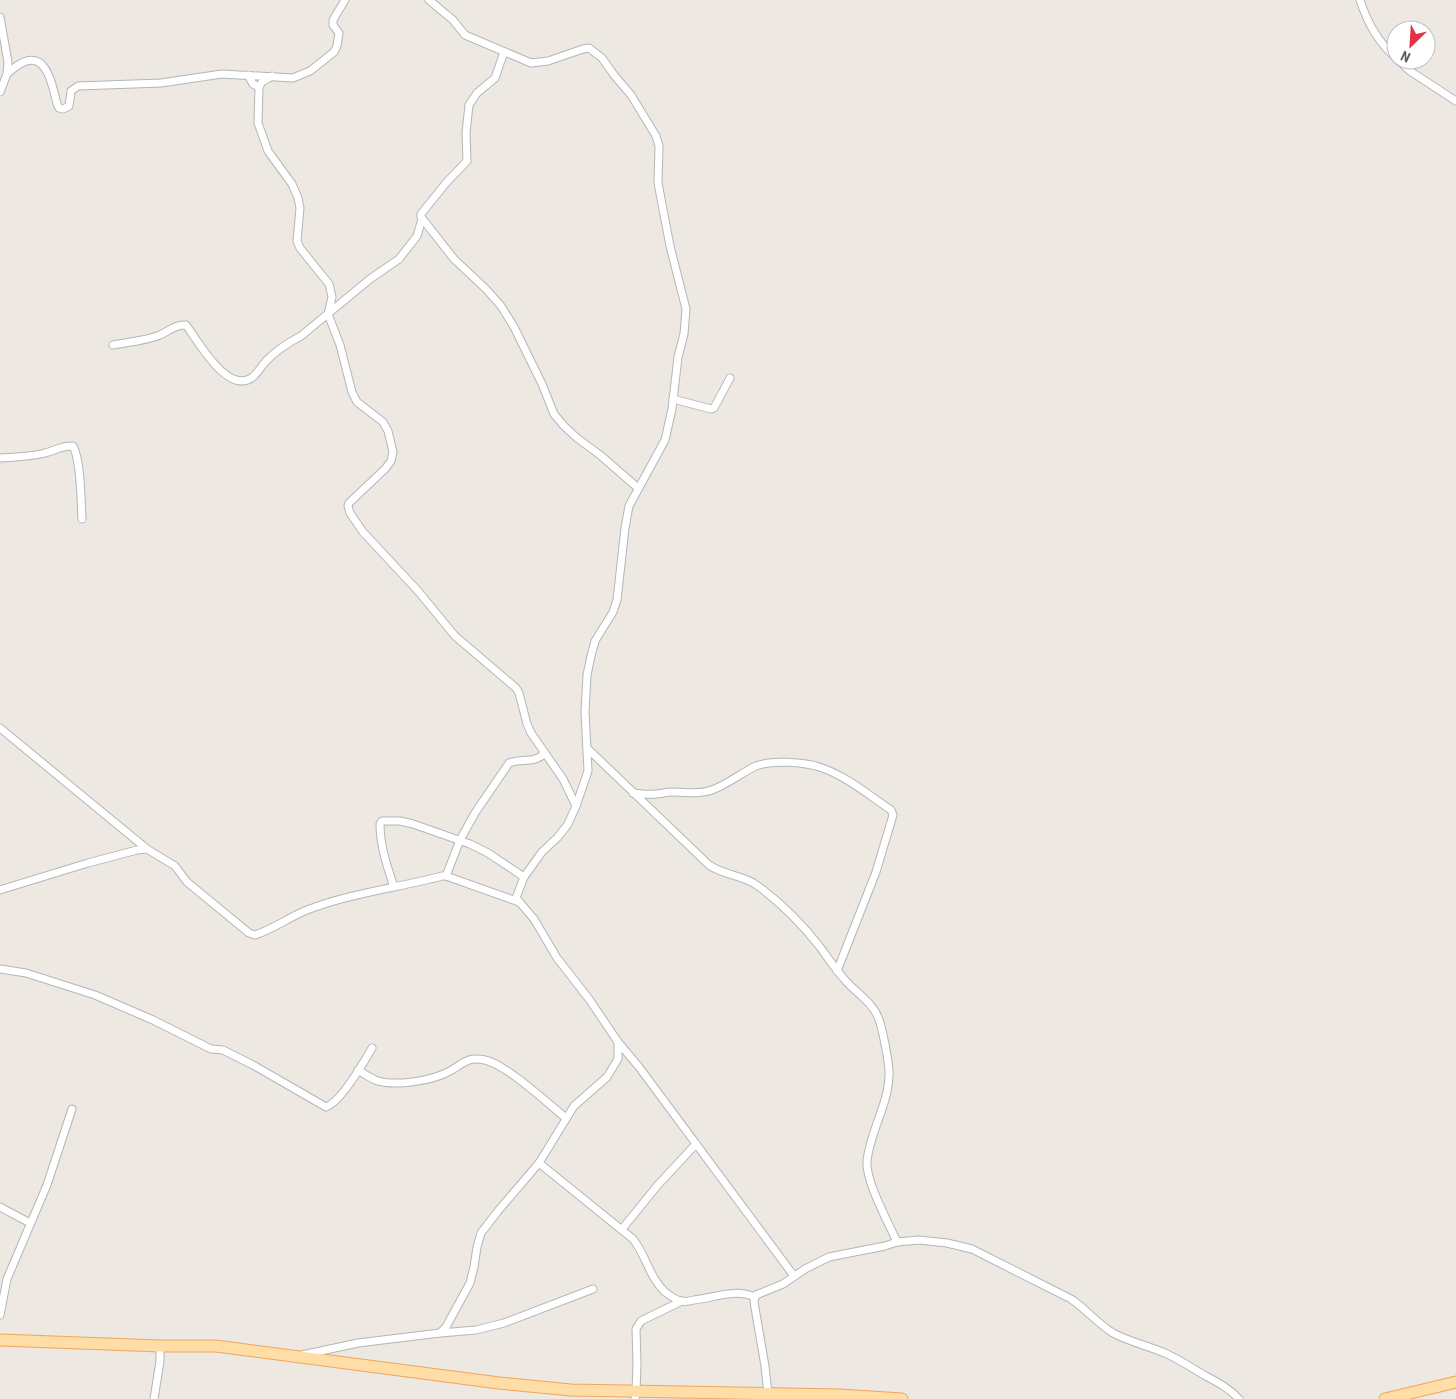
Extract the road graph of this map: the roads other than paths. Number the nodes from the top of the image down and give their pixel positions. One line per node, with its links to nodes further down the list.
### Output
1 (345, 0): 10 (street)
2 (429, 0): 6 (street)
3 (1360, 0): 5 (street)
4 (0, 17): 8 (street)
5 (1386, 49)
6 (504, 52): 14 (street); 18 (street)
7 (1409, 70): 13 (street)
8 (7, 74): 9 (street); 12 (street)
9 (248, 75): 10 (street); 11 (street)
10 (272, 76): 11 (street)
11 (259, 87): 15 (street)
12 (0, 92)
13 (1456, 101)
14 (422, 220): 15 (street); 20 (street)
15 (328, 314): 16 (street); 24 (street)
16 (113, 345)
17 (730, 378): 18 (street)
18 (673, 398): 20 (street)
19 (0, 458): 21 (street)
20 (638, 488): 23 (street)
21 (82, 519)
22 (0, 728): 28 (street)
23 (588, 749): 25 (street); 26 (street)
24 (545, 753): 26 (street); 27 (street)
25 (633, 793): 35 (street); 35 (street)
26 (576, 806): 30 (street)
27 (460, 840): 29 (street); 30 (street); 31 (street)
28 (147, 849): 31 (street); 32 (street)
29 (446, 876): 31 (street); 33 (street)
30 (524, 877): 33 (street)
31 (394, 887)
32 (0, 890)
33 (518, 902): 36 (street)
34 (0, 969): 38 (street)
35 (837, 971): 46 (street)
36 (618, 1042): 40 (street); 41 (street)
37 (372, 1048): 38 (street)
38 (358, 1070): 40 (street)
39 (72, 1109): 44 (street)
40 (566, 1118): 42 (street)
41 (696, 1144): 45 (street); 47 (street)
42 (539, 1164): 45 (street); 52 (street)
43 (0, 1207): 44 (street)
44 (30, 1223): 51 (street)
45 (622, 1229): 50 (street)
46 (897, 1242): 47 (street); 63 (street)
47 (794, 1276): 49 (street)
48 (593, 1289): 52 (street)
49 (754, 1297): 50 (street); 57 (street)
50 (682, 1301): 58 (street)
51 (0, 1315)
52 (440, 1333): 55 (street)
53 (0, 1340): 54 (main road)
54 (160, 1346): 55 (main road); 61 (street)
55 (298, 1356): 58 (main road)
56 (1456, 1382): 59 (main road)
57 (768, 1394): 58 (main road); 60 (main road)
58 (635, 1395)
59 (1411, 1396): 64 (main road)
60 (853, 1398): 62 (main road)
61 (154, 1399)
62 (902, 1399)
63 (1239, 1399)
64 (1385, 1399)

